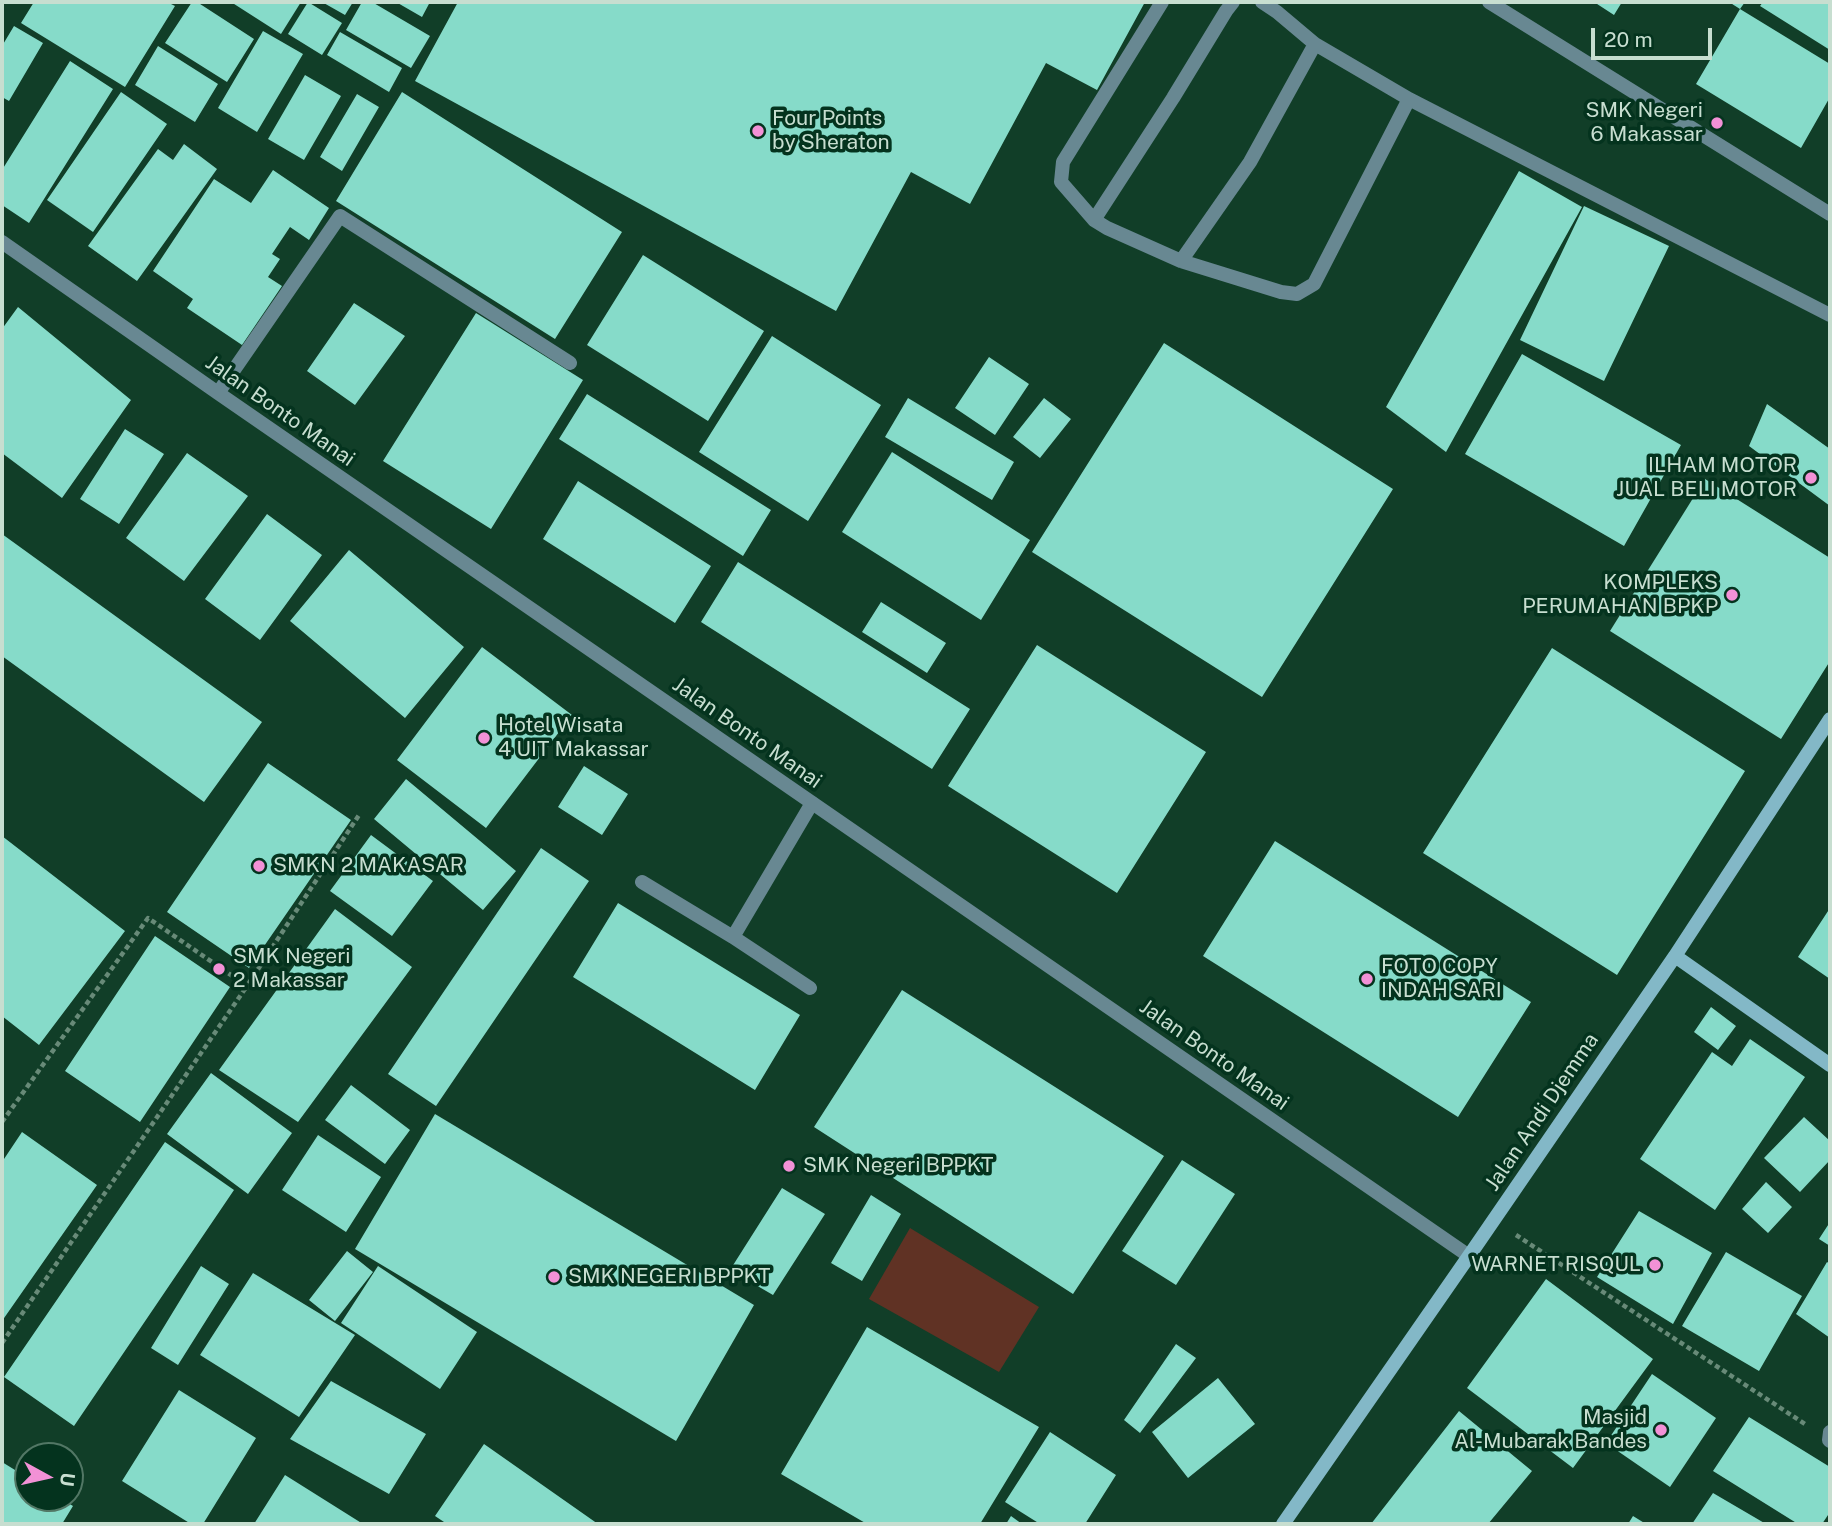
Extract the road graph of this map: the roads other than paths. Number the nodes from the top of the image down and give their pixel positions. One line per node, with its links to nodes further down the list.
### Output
1 (1162, 2): 9 (street)
2 (1233, 2): 9 (street)
3 (1262, 2): 5 (street)
4 (1489, 2): 8 (street)
5 (1280, 7): 6 (street)
6 (1315, 44): 7 (street); 11 (street)
7 (1409, 99): 11 (street); 12 (street)
8 (1830, 214)
9 (1094, 220): 11 (street)
10 (2, 242): 14 (street, Jalan Bonto Manai)
11 (1181, 261)
12 (1830, 315)
13 (570, 363): 14 (street)
14 (218, 394): 16 (street, Jalan Bonto Manai)
15 (1830, 719): 19 (main road, Jalan Andi Djemma)
16 (812, 803): 18 (street); 22 (street, Jalan Bonto Manai)
17 (642, 882): 18 (street)
18 (733, 937): 20 (street)
19 (1675, 956): 21 (main road); 22 (main road, Jalan Andi Djemma)
20 (810, 988)
21 (1830, 1065)
22 (1469, 1256): 23 (main road, Jalan Andi Djemma)
23 (1283, 1524)

